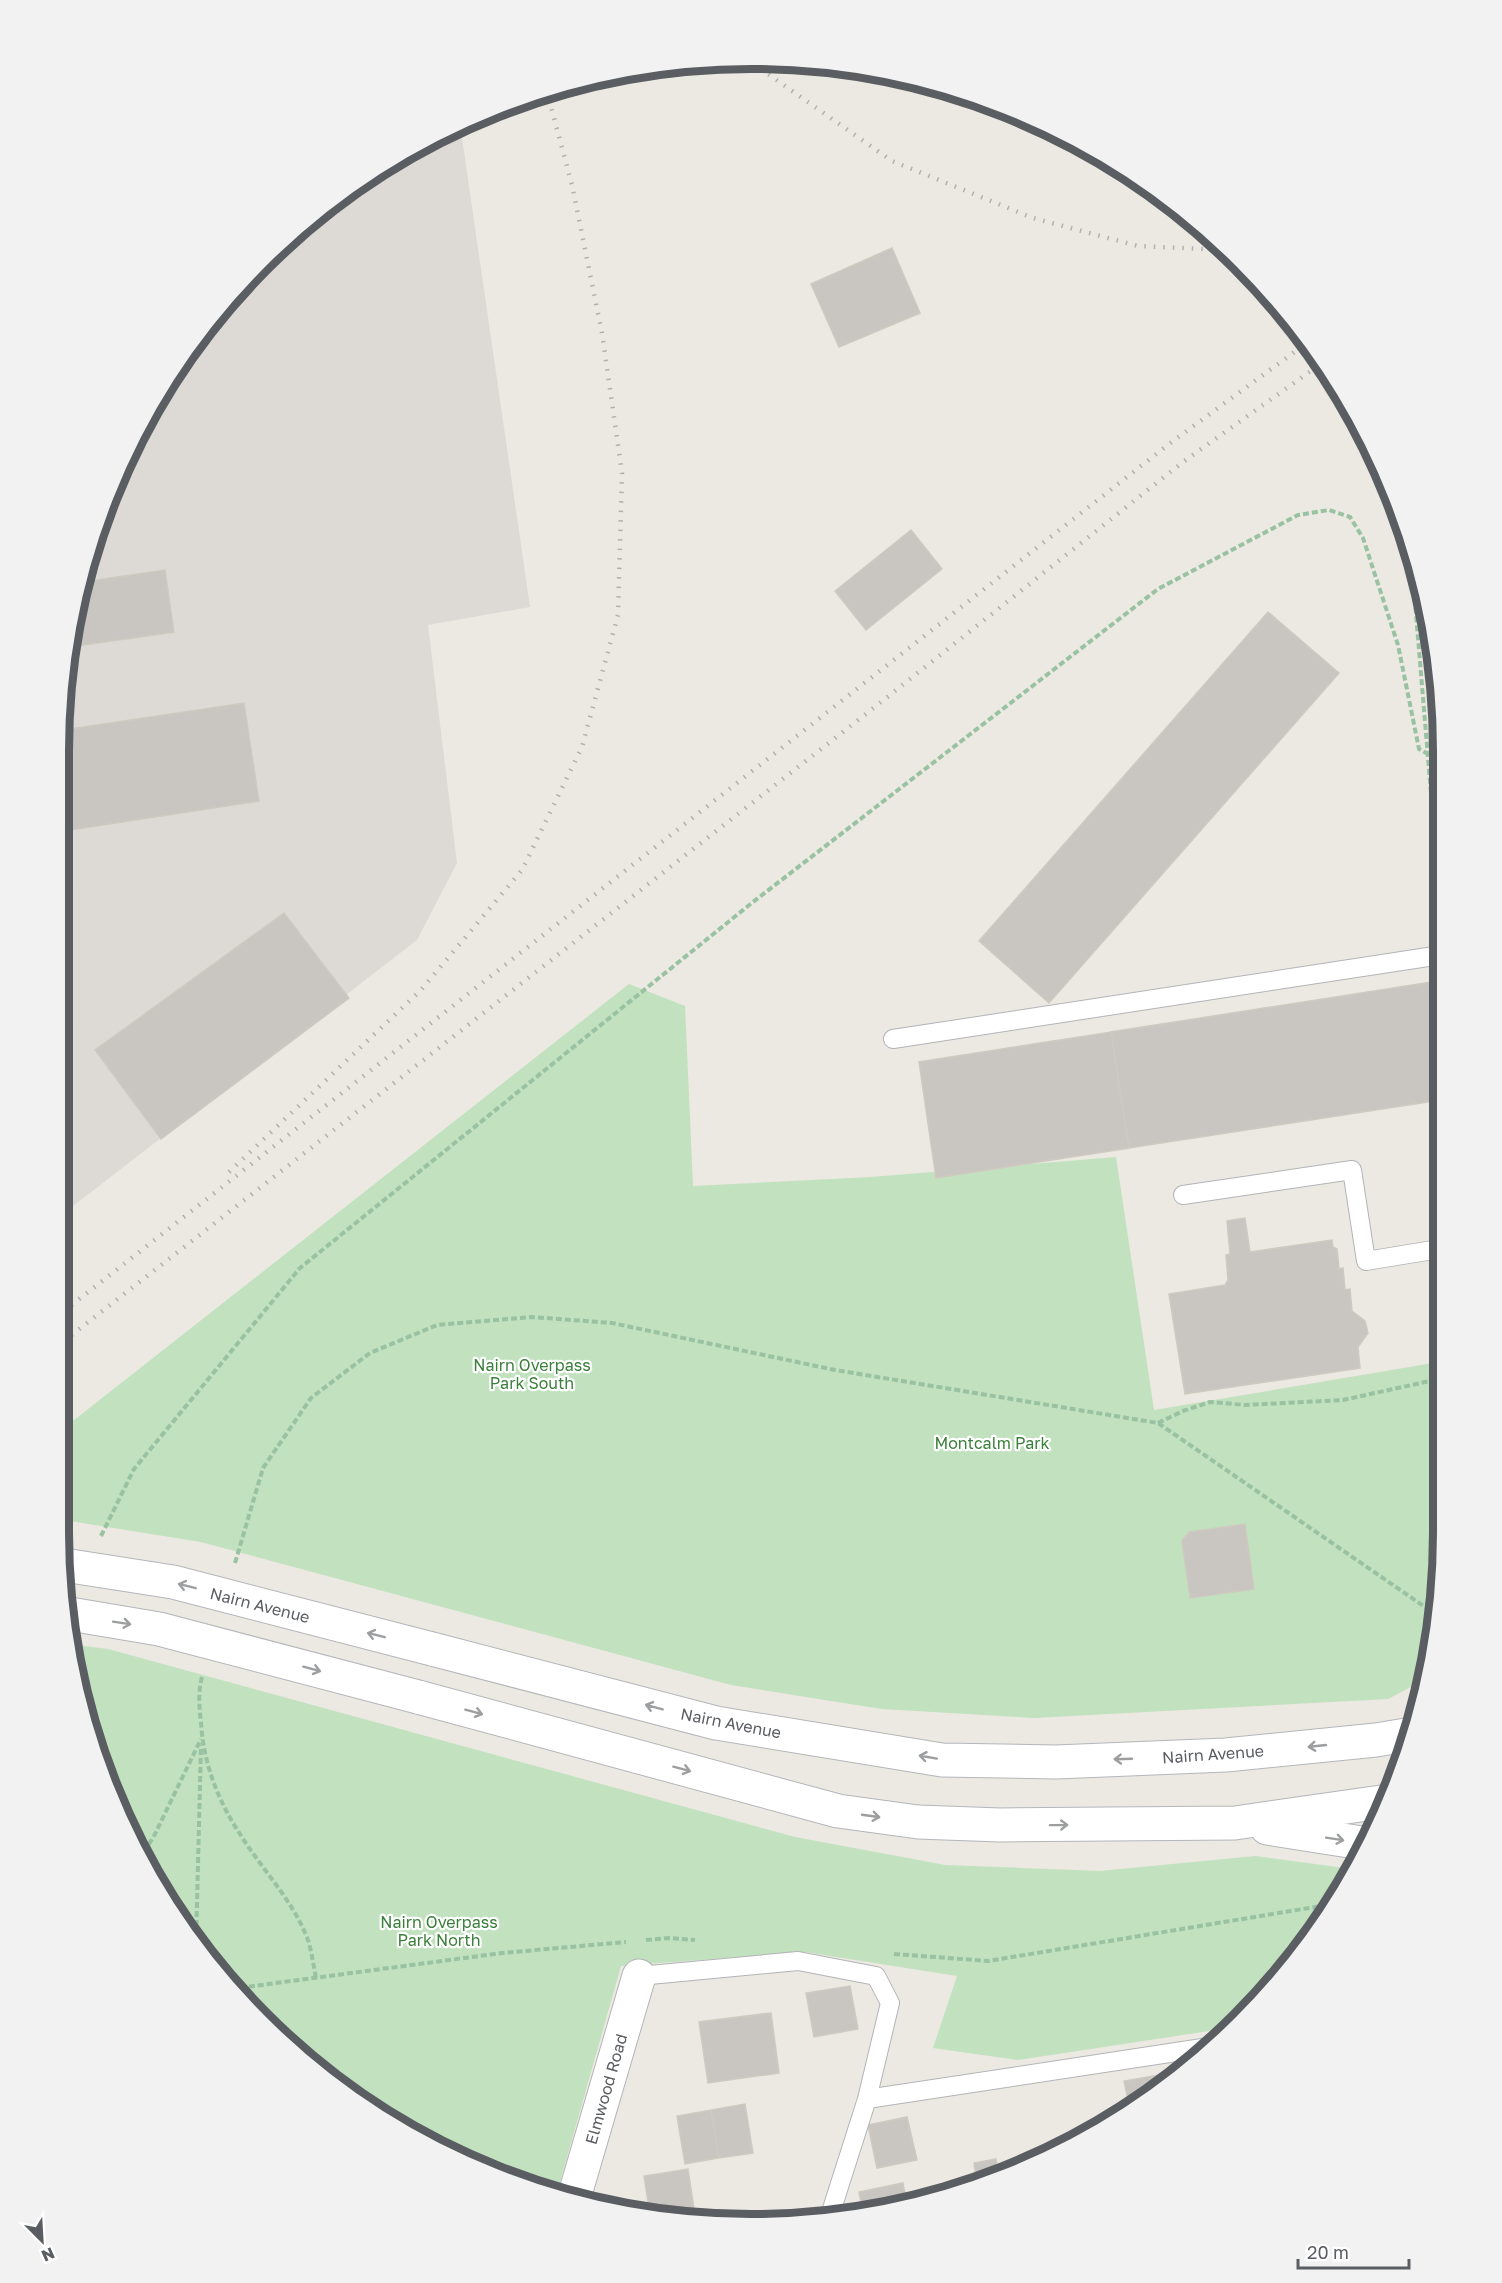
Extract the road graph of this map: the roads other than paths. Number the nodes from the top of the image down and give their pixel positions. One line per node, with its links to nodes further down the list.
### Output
1 (1433, 956): 2 (lane)
2 (893, 1039)
3 (1183, 1195): 4 (lane)
4 (1433, 1250)
5 (70, 1566): 9 (main road, Nairn Avenue, one-way to 5, bridge)
6 (74, 1615): 11 (main road, one-way to 11, bridge)
7 (1405, 1726): 9 (main road)
8 (1402, 1736): 9 (main road, Nairn Avenue)
9 (1376, 1740)
10 (1377, 1803): 11 (main road)
11 (1236, 1823): 12 (main road, one-way to 12)
12 (1358, 1842)
13 (639, 1977): 15 (lane); 16 (main road, Elmwood Road)
14 (1196, 2049): 15 (lane)
15 (867, 2099): 17 (lane)
16 (576, 2191)
17 (832, 2209)

